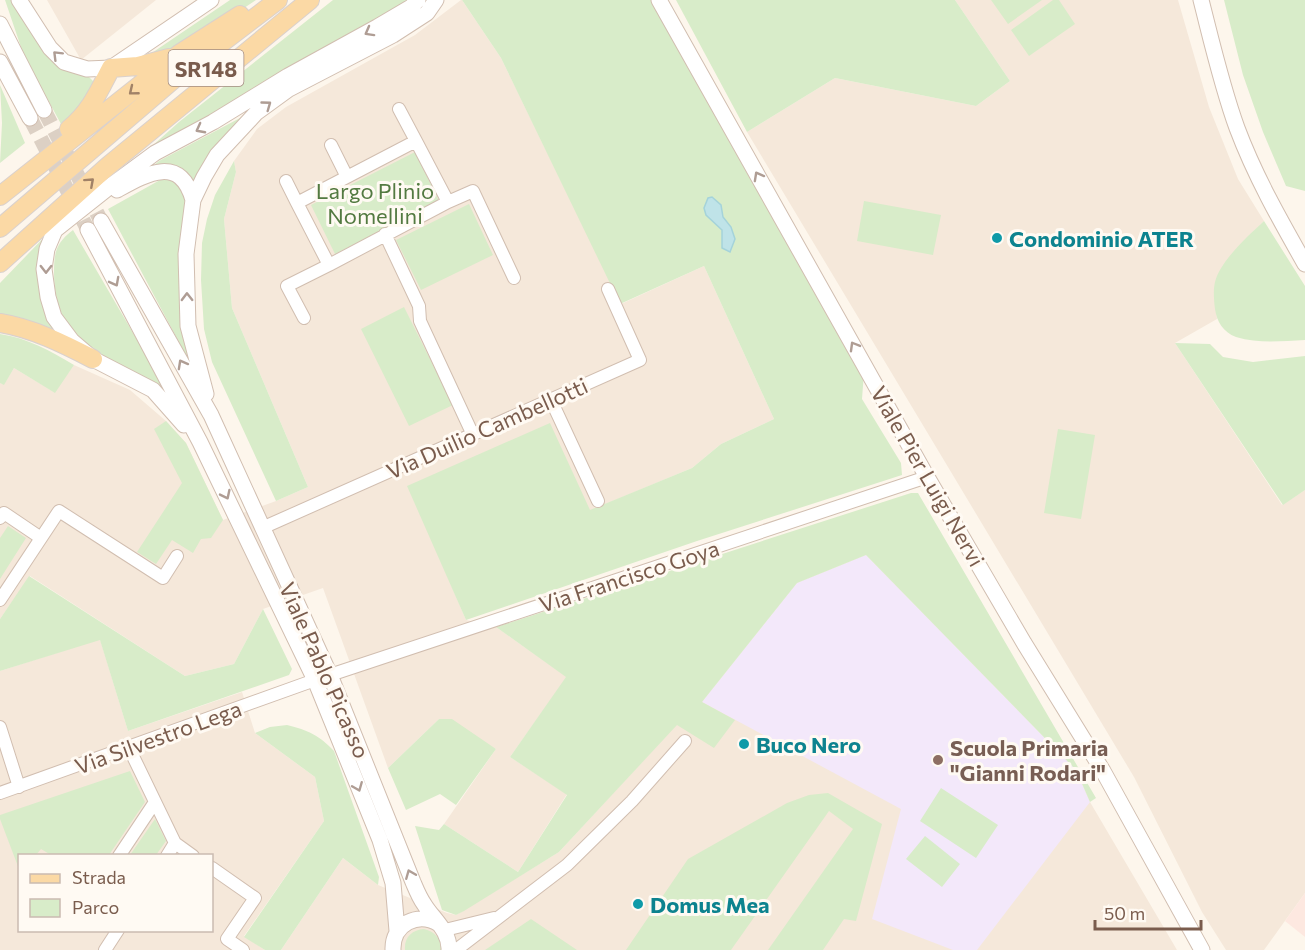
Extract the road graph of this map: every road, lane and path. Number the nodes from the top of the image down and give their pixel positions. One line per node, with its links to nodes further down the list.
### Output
1 (19, 0): 12 (street, one-way to 1)
2 (211, 0): 12 (street)
3 (264, 0): 10 (main road)
4 (278, 0): 16 (main road, SR148)
5 (308, 0): 16 (main road, SR148); 31 (main road, one-way to 5)
6 (659, 0): 43 (street, Viale Pier Luigi Nervi, one-way to 6)
7 (1202, 0): 32 (street)
8 (427, 4): 23 (street, Viale Pablo Picasso, one-way to 8); 26 (street, one-way to 26)
9 (0, 24): 14 (street)
10 (179, 54): 12 (main road); 22 (main road, one-way to 22)
11 (0, 62): 15 (street)
12 (111, 68): 20 (main road)
13 (399, 109): 17 (street)
14 (44, 110)
15 (30, 118)
16 (108, 136): 28 (main road, SR148)
17 (416, 141): 19 (street); 24 (street)
18 (331, 145): 19 (street)
19 (347, 177): 25 (street)
20 (0, 182)
21 (286, 182): 25 (street)
22 (0, 196)
23 (193, 200): 26 (street); 40 (street, Viale Pablo Picasso, one-way to 23)
24 (448, 202): 30 (street); 34 (street)
25 (297, 203): 33 (street)
26 (68, 218): 38 (street, Viale Pablo Picasso, one-way to 38)
27 (101, 221): 40 (street, Viale Pablo Picasso, one-way to 27)
28 (0, 228)
29 (88, 230): 42 (street, Viale Pablo Picasso, one-way to 42)
30 (386, 234): 33 (street); 41 (street)
31 (0, 263)
32 (1305, 264)
33 (329, 265): 36 (street)
34 (514, 278)
35 (608, 289): 39 (street, Via Duilio Cambellotti)
36 (304, 318)
37 (0, 323): 38 (main road)
38 (93, 360): 42 (street, Viale Pablo Picasso)
39 (551, 400): 41 (street, Via Duilio Cambellotti); 44 (street)
40 (211, 415): 46 (street, Viale Pablo Picasso)
41 (473, 435): 46 (street, Via Duilio Cambellotti)
42 (200, 442): 51 (street, Viale Pablo Picasso, one-way to 51)
43 (927, 477): 50 (street, Via Francisco Goya); 72 (street, Viale Pier Luigi Nervi)
44 (598, 501)
45 (1, 514): 47 (street)
46 (262, 528): 50 (street, Viale Pablo Picasso)
47 (41, 538): 48 (street); 49 (street)
48 (177, 556)
49 (0, 600)
50 (330, 675): 64 (street, Viale Pablo Picasso, one-way to 50)
51 (315, 680): 54 (street, Via Silvestro Lega); 65 (street, Viale Pablo Picasso, one-way to 65)
52 (0, 727): 55 (street)
53 (685, 741): 63 (street)
54 (129, 748): 55 (street, Via Silvestro Lega); 57 (street)
55 (19, 787): 56 (street, Via Silvestro Lega)
56 (0, 793)
57 (155, 802): 58 (street); 59 (street)
58 (175, 843): 60 (street); 61 (street)
59 (120, 854)
60 (168, 854)
61 (192, 854)
62 (213, 869): 68 (street)
63 (498, 917): 64 (street); 71 (street)
64 (442, 927): 65 (street); 70 (street, Viale Pablo Picasso)
65 (398, 931): 69 (street, Viale Pablo Picasso)
66 (117, 932): 67 (street)
67 (105, 950)
68 (243, 950)
69 (393, 950)
70 (449, 950)
71 (456, 950)
72 (1202, 950)

